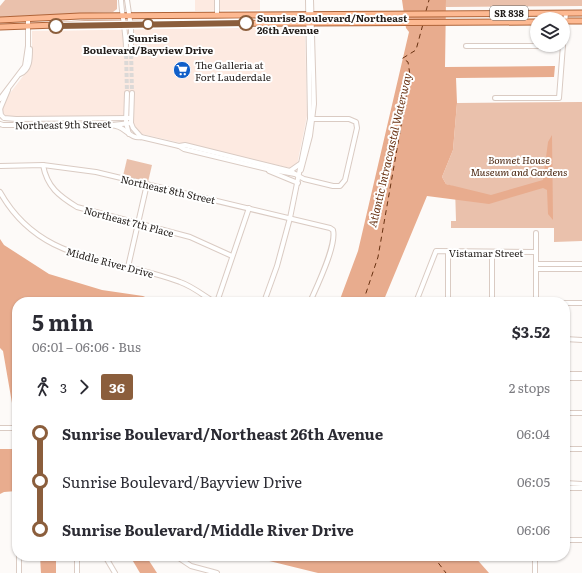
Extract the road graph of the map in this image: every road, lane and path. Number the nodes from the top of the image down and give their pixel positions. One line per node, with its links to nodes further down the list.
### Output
1 (122, 0): 10 (street)
2 (127, 0): 10 (street)
3 (217, 0): 11 (street)
4 (310, 0): 7 (street)
5 (530, 13): 8 (main road, SR 838)
6 (570, 13): 9 (main road, SR 838)
7 (311, 14): 8 (main road, SR 838); 11 (main road, SR 838); 17 (street)
8 (369, 14): 18 (main road)
9 (582, 14)
10 (125, 15): 11 (main road, SR 838); 13 (main road, SR 838); 19 (street)
11 (217, 15): 20 (main road)
12 (0, 20): 13 (main road, SR 838)
13 (28, 20): 22 (street)
14 (570, 21): 15 (main road)
15 (582, 21)
16 (530, 22): 18 (main road, SR 838)
17 (311, 23): 18 (main road, SR 838); 20 (main road, SR 838); 32 (street)
18 (352, 23)
19 (128, 24): 20 (main road, SR 838); 22 (main road, SR 838); 25 (street)
20 (207, 24)
21 (0, 27): 22 (main road, SR 838)
22 (28, 27): 27 (street)
23 (530, 45): 24 (street)
24 (466, 46)
25 (129, 49)
26 (562, 52): 29 (street)
27 (8, 90): 28 (street); 30 (street)
28 (0, 98)
29 (495, 98)
30 (0, 108): 31 (street, Northeast 9th Street)
31 (16, 119): 33 (street, Northeast 9th Street); 35 (street, Northeast 9th Street)
32 (311, 119): 40 (street); 45 (street); 45 (street)
33 (126, 121): 34 (street, Northeast 9th Street); 34 (street); 36 (street, Northeast 9th Street); 37 (street, Northeast 9th Street)
34 (131, 121): 38 (street)
35 (0, 123): 36 (street, Northeast 9th Street)
36 (112, 125): 37 (street)
37 (129, 134): 38 (street)
38 (141, 137): 39 (street)
39 (179, 146): 43 (street); 44 (street)
40 (300, 164): 44 (street); 45 (street)
41 (44, 165): 42 (street, Northeast 8th Street); 47 (street, Northeast 8th Street); 51 (street, Northeast 7th Place)
42 (0, 166)
43 (267, 169): 45 (street); 46 (street)
44 (290, 171): 45 (street)
45 (298, 173): 46 (street)
46 (298, 183): 50 (street)
47 (147, 184): 49 (street, Northeast 8th Street); 51 (street)
48 (0, 192): 60 (street, Middle River Drive)
49 (249, 208): 50 (street, Northeast 8th Street); 56 (street)
50 (290, 218): 64 (street); 65 (street, Northeast 8th Street)
51 (139, 223): 56 (street, Northeast 7th Place); 60 (street)
52 (536, 233): 55 (street)
53 (448, 251): 54 (street, Vistamar Street); 66 (street, Vistamar Street); 67 (street)
54 (492, 252): 55 (street, Vistamar Street); 68 (street)
55 (536, 252): 58 (street)
56 (232, 256): 63 (street)
57 (582, 264): 59 (street)
58 (536, 266): 59 (street); 69 (street)
59 (562, 266): 61 (street)
60 (128, 267): 62 (street, Middle River Drive)
61 (582, 269)
62 (206, 297)
63 (219, 297)
64 (266, 297)
65 (312, 297)
66 (418, 297)
67 (448, 297)
68 (492, 297)
69 (536, 297)
70 (570, 303): 71 (street)
71 (582, 303)
72 (570, 340): 73 (street)
73 (582, 340)
74 (570, 374): 75 (street)
75 (582, 374)
76 (570, 378): 77 (street)
77 (582, 378)
78 (570, 413): 79 (street)
79 (582, 413)
80 (0, 428): 81 (street)
81 (12, 428)
82 (570, 449): 83 (street)
83 (582, 449)
84 (570, 483): 85 (street)
85 (582, 484)
86 (570, 488): 87 (street)
87 (582, 488)
88 (570, 540): 89 (street)
89 (582, 540)
90 (19, 561): 95 (street)
91 (77, 561): 96 (street)
92 (108, 561): 97 (street)
93 (184, 561): 98 (street)
94 (535, 561): 99 (street)
95 (19, 573)
96 (77, 573)
97 (115, 573)
98 (217, 573)
99 (535, 573)

